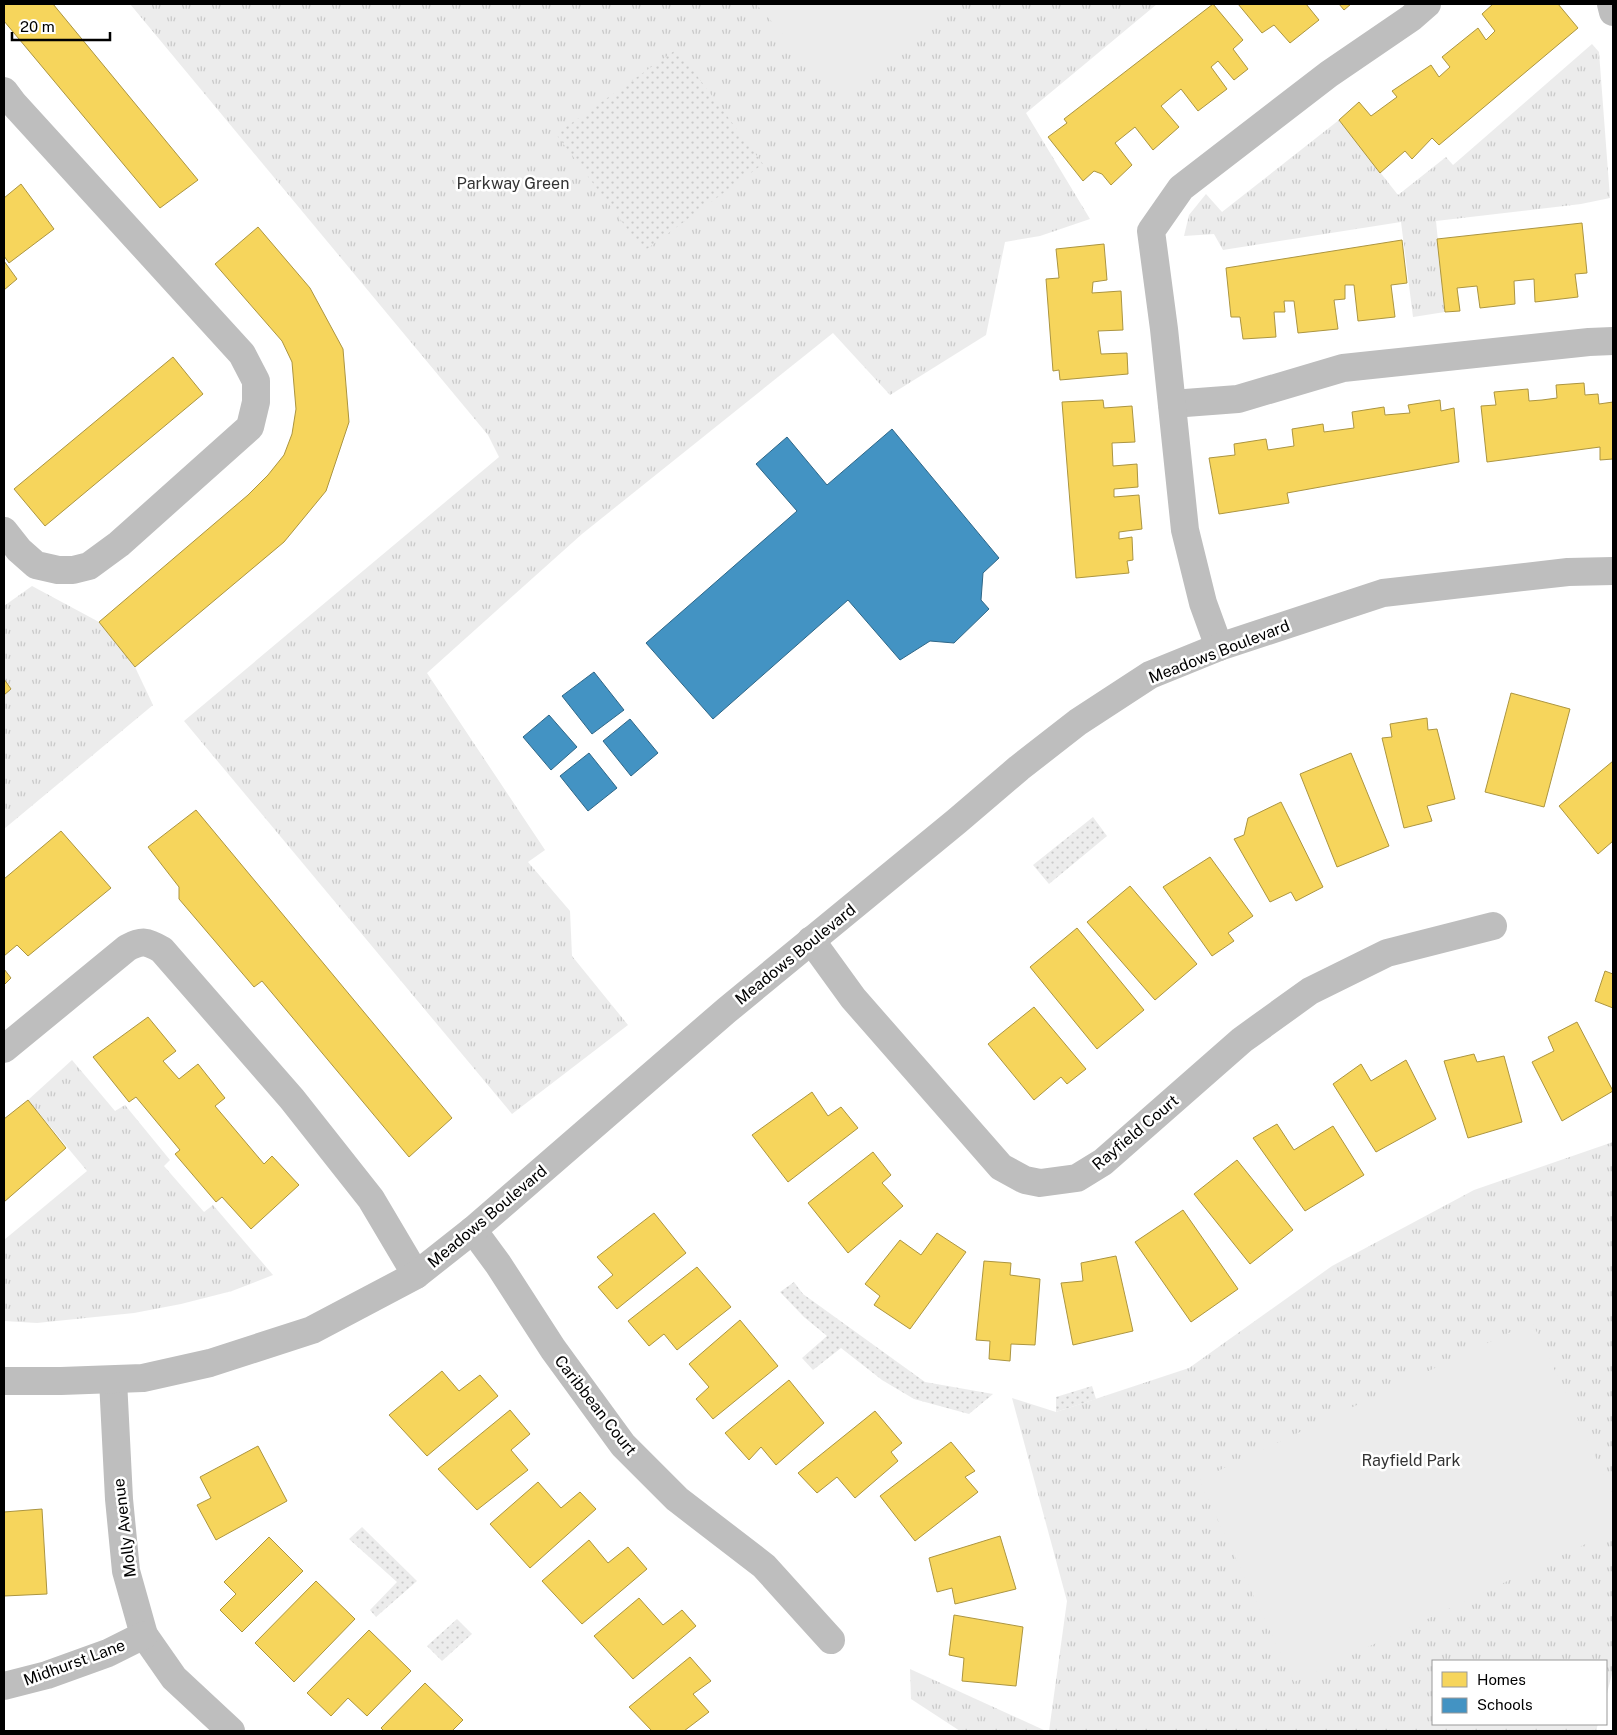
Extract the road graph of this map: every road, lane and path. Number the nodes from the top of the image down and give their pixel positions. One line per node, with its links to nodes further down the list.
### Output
1 (1427, 4): 6 (street)
2 (1611, 4): 3 (street)
3 (1613, 12)
4 (7, 102): 7 (street)
5 (1613, 341): 6 (street)
6 (1172, 404): 9 (street)
7 (4, 530)
8 (1613, 571): 9 (street, Meadows Boulevard)
9 (1220, 647): 11 (street, Meadows Boulevard)
10 (1493, 926): 11 (street, Rayfield Court)
11 (810, 940): 13 (street, Meadows Boulevard)
12 (4, 1049): 14 (street)
13 (473, 1230): 14 (street, Meadows Boulevard); 18 (street, Caribbean Court)
14 (416, 1275): 15 (street, Meadows Boulevard)
15 (113, 1380): 16 (street, Meadows Boulevard); 17 (street, Molly Avenue)
16 (4, 1381)
17 (144, 1635): 19 (street, Midhurst Lane); 20 (street, Molly Avenue)
18 (831, 1640)
19 (4, 1686)
20 (231, 1731)

